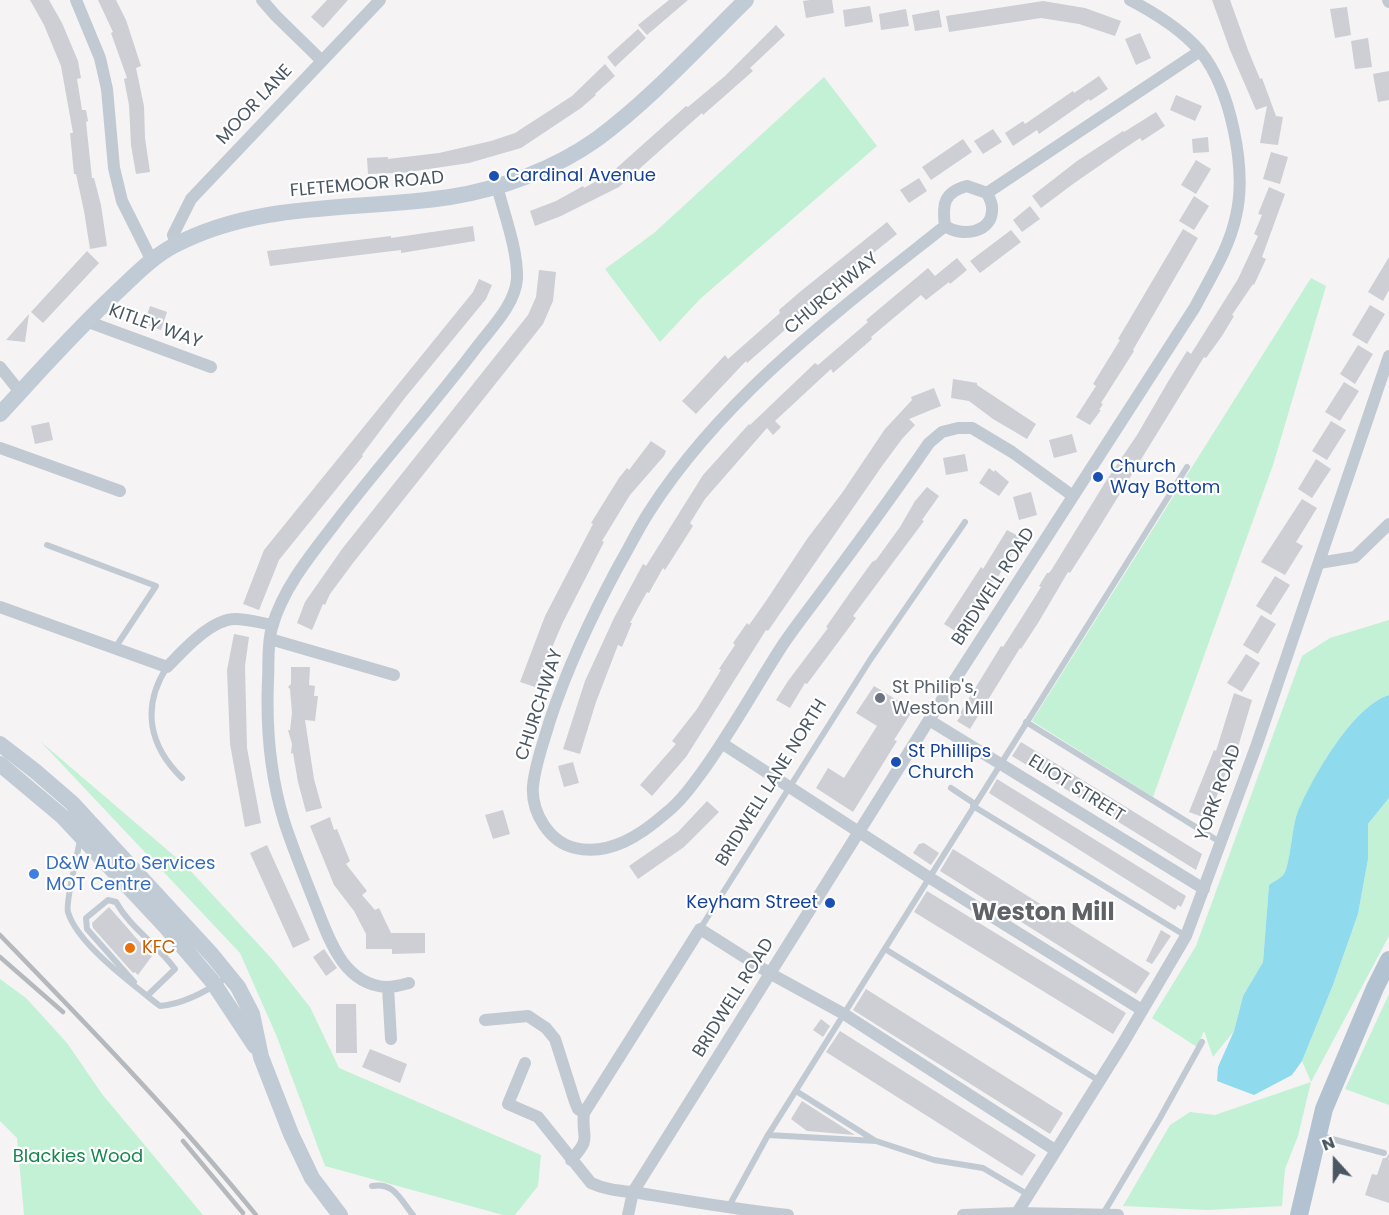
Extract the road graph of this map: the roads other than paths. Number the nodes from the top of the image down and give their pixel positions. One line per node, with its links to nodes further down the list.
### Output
1 (76, 0): 12 (street)
2 (262, 0): 7 (street)
3 (380, 0): 7 (street, MOOR LANE)
4 (746, 0): 8 (street, FLETEMOOR ROAD)
5 (1130, 0): 6 (street, BRIDWELL ROAD)
6 (1200, 51): 9 (street); 22 (street, BRIDWELL ROAD)
7 (321, 60): 11 (street, MOOR LANE)
8 (497, 186): 11 (street, FLETEMOOR ROAD); 28 (street)
9 (987, 193): 10 (street); 10 (street)
10 (945, 225): 36 (street, CHURCHWAY)
11 (176, 244): 12 (street, FLETEMOOR ROAD)
12 (151, 259): 13 (street, FLETEMOOR ROAD)
13 (86, 321): 16 (street, KITLEY WAY); 17 (street, FLETEMOOR ROAD)
14 (1389, 356): 26 (street, YORK ROAD)
15 (0, 367): 17 (street)
16 (211, 367)
17 (20, 392): 18 (street, FLETEMOOR ROAD)
18 (0, 414)
19 (0, 448): 21 (street)
20 (1187, 467): 34 (lane)
21 (120, 490)
22 (1073, 496): 33 (street, BRIDWELL ROAD); 36 (street, CHURCHWAY)
23 (965, 522): 40 (lane, BRIDWELL LANE NORTH)
24 (1389, 524): 26 (street)
25 (47, 545): 30 (lane)
26 (1319, 563): 45 (street, YORK ROAD)
27 (0, 606): 30 (street)
28 (273, 625): 29 (street); 31 (street)
29 (270, 639): 32 (street); 55 (street)
30 (115, 648): 31 (street)
31 (167, 667): 39 (lane)
32 (394, 675)
33 (929, 720): 38 (street, ELIOT STREET); 43 (street, BRIDWELL ROAD)
34 (1026, 722): 38 (lane); 45 (lane)
35 (0, 744): 53 (street)
36 (723, 744): 40 (street)
37 (0, 764): 44 (street)
38 (1000, 764): 42 (lane); 47 (street, ELIOT STREET)
39 (182, 778)
40 (790, 788): 43 (street); 48 (lane, BRIDWELL LANE NORTH)
41 (951, 788): 42 (lane)
42 (974, 805): 46 (lane); 49 (lane)
43 (859, 831): 46 (street); 52 (street, BRIDWELL ROAD)
44 (81, 836): 53 (street); 56 (lane)
45 (1220, 842): 47 (street, YORK ROAD)
46 (930, 878): 50 (lane); 58 (street)
47 (1204, 889): 49 (street, YORK ROAD)
48 (700, 929): 52 (street); 66 (street, BRIDWELL LANE NORTH)
49 (1186, 936): 58 (street, YORK ROAD)
50 (885, 949): 59 (lane); 64 (lane)
51 (1389, 960): 68 (main road)
52 (771, 974): 59 (street); 74 (street, BRIDWELL ROAD)
53 (222, 981): 57 (lane); 79 (street)
54 (409, 983): 55 (street)
55 (388, 987): 61 (street)
56 (141, 990): 57 (lane); 57 (lane)
57 (147, 996)
58 (1142, 1010): 64 (street, YORK ROAD)
59 (844, 1014): 65 (lane); 70 (street)
60 (485, 1020): 66 (street)
61 (392, 1039)
62 (1202, 1042): 78 (lane)
63 (525, 1063): 72 (street)
64 (1098, 1080): 70 (street, YORK ROAD)
65 (796, 1091): 67 (lane); 69 (lane)
66 (584, 1113): 72 (street)
67 (768, 1135): 69 (lane); 76 (lane)
68 (1317, 1135): 71 (lane); 85 (main road)
69 (876, 1141): 75 (lane)
70 (1055, 1150): 75 (street, YORK ROAD)
71 (1384, 1153)
72 (571, 1160): 74 (street)
73 (372, 1186): 80 (lane)
74 (633, 1192): 76 (street); 81 (street)
75 (1028, 1194): 77 (street, YORK ROAD)
76 (727, 1208): 82 (street)
77 (1017, 1213): 78 (street); 83 (street)
78 (1103, 1214): 84 (street)
79 (339, 1215)
80 (413, 1215)
81 (628, 1215)
82 (788, 1215)
83 (963, 1215)
84 (1118, 1215)
85 (1299, 1215)

